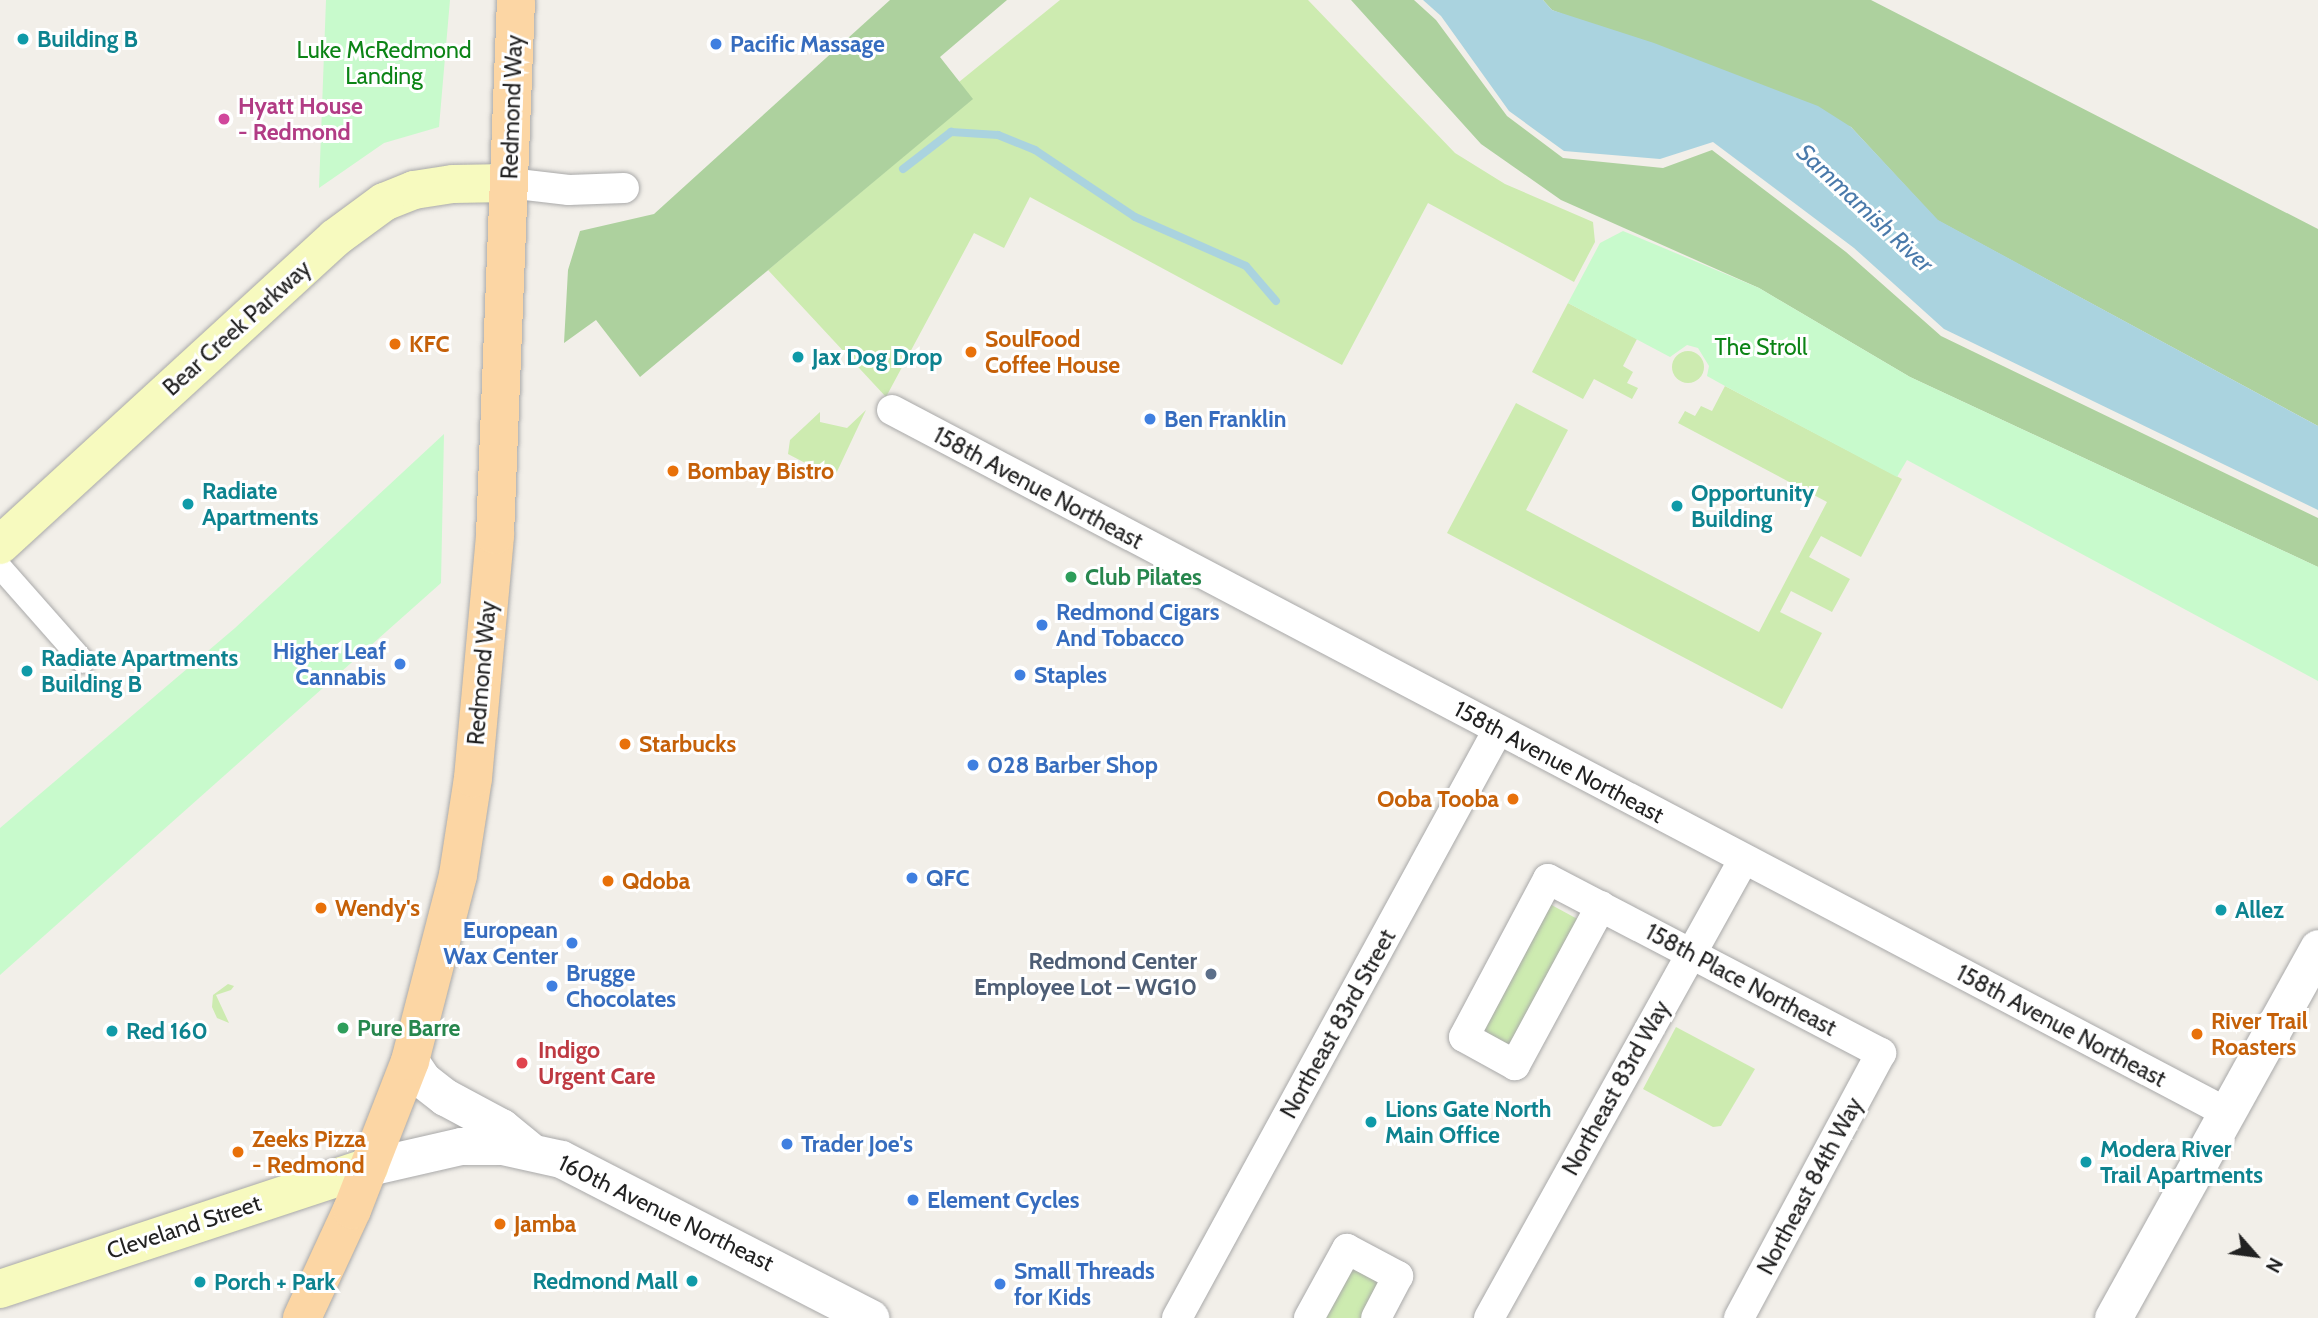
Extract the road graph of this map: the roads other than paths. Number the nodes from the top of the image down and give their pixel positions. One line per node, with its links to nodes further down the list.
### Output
1 (516, 0): 2 (main road, Redmond Way)
2 (509, 183): 3 (street); 5 (main road, Bear Creek Parkway); 14 (main road, Redmond Way)
3 (624, 188)
4 (892, 410): 8 (street, 158th Avenue Northeast)
5 (0, 545)
6 (0, 567): 7 (street)
7 (83, 661)
8 (1499, 730): 9 (street, 158th Avenue Northeast); 21 (street, Northeast 83rd Street)
9 (1744, 859): 12 (street, Northeast 83rd Way); 15 (street, 158th Avenue Northeast)
10 (1601, 906): 10 (street, 158th Place Northeast); 12 (street, 158th Place Northeast)
11 (2318, 948): 15 (street)
12 (1692, 954): 13 (street, 158th Place Northeast); 24 (street, Northeast 83rd Way)
13 (1881, 1053): 25 (street, Northeast 84th Way)
14 (410, 1060): 16 (street); 17 (main road, Redmond Way)
15 (2226, 1112): 26 (street)
16 (529, 1150): 17 (street, 160th Avenue Northeast); 20 (street, 160th Avenue Northeast)
17 (369, 1167): 18 (main road, Cleveland Street); 19 (main road, Redmond Way)
18 (0, 1289)
19 (302, 1318)
20 (870, 1318)
21 (1177, 1318)
22 (1310, 1318): 23 (street)
23 (1376, 1318)
24 (1489, 1318)
25 (1739, 1318)
26 (2113, 1318)

